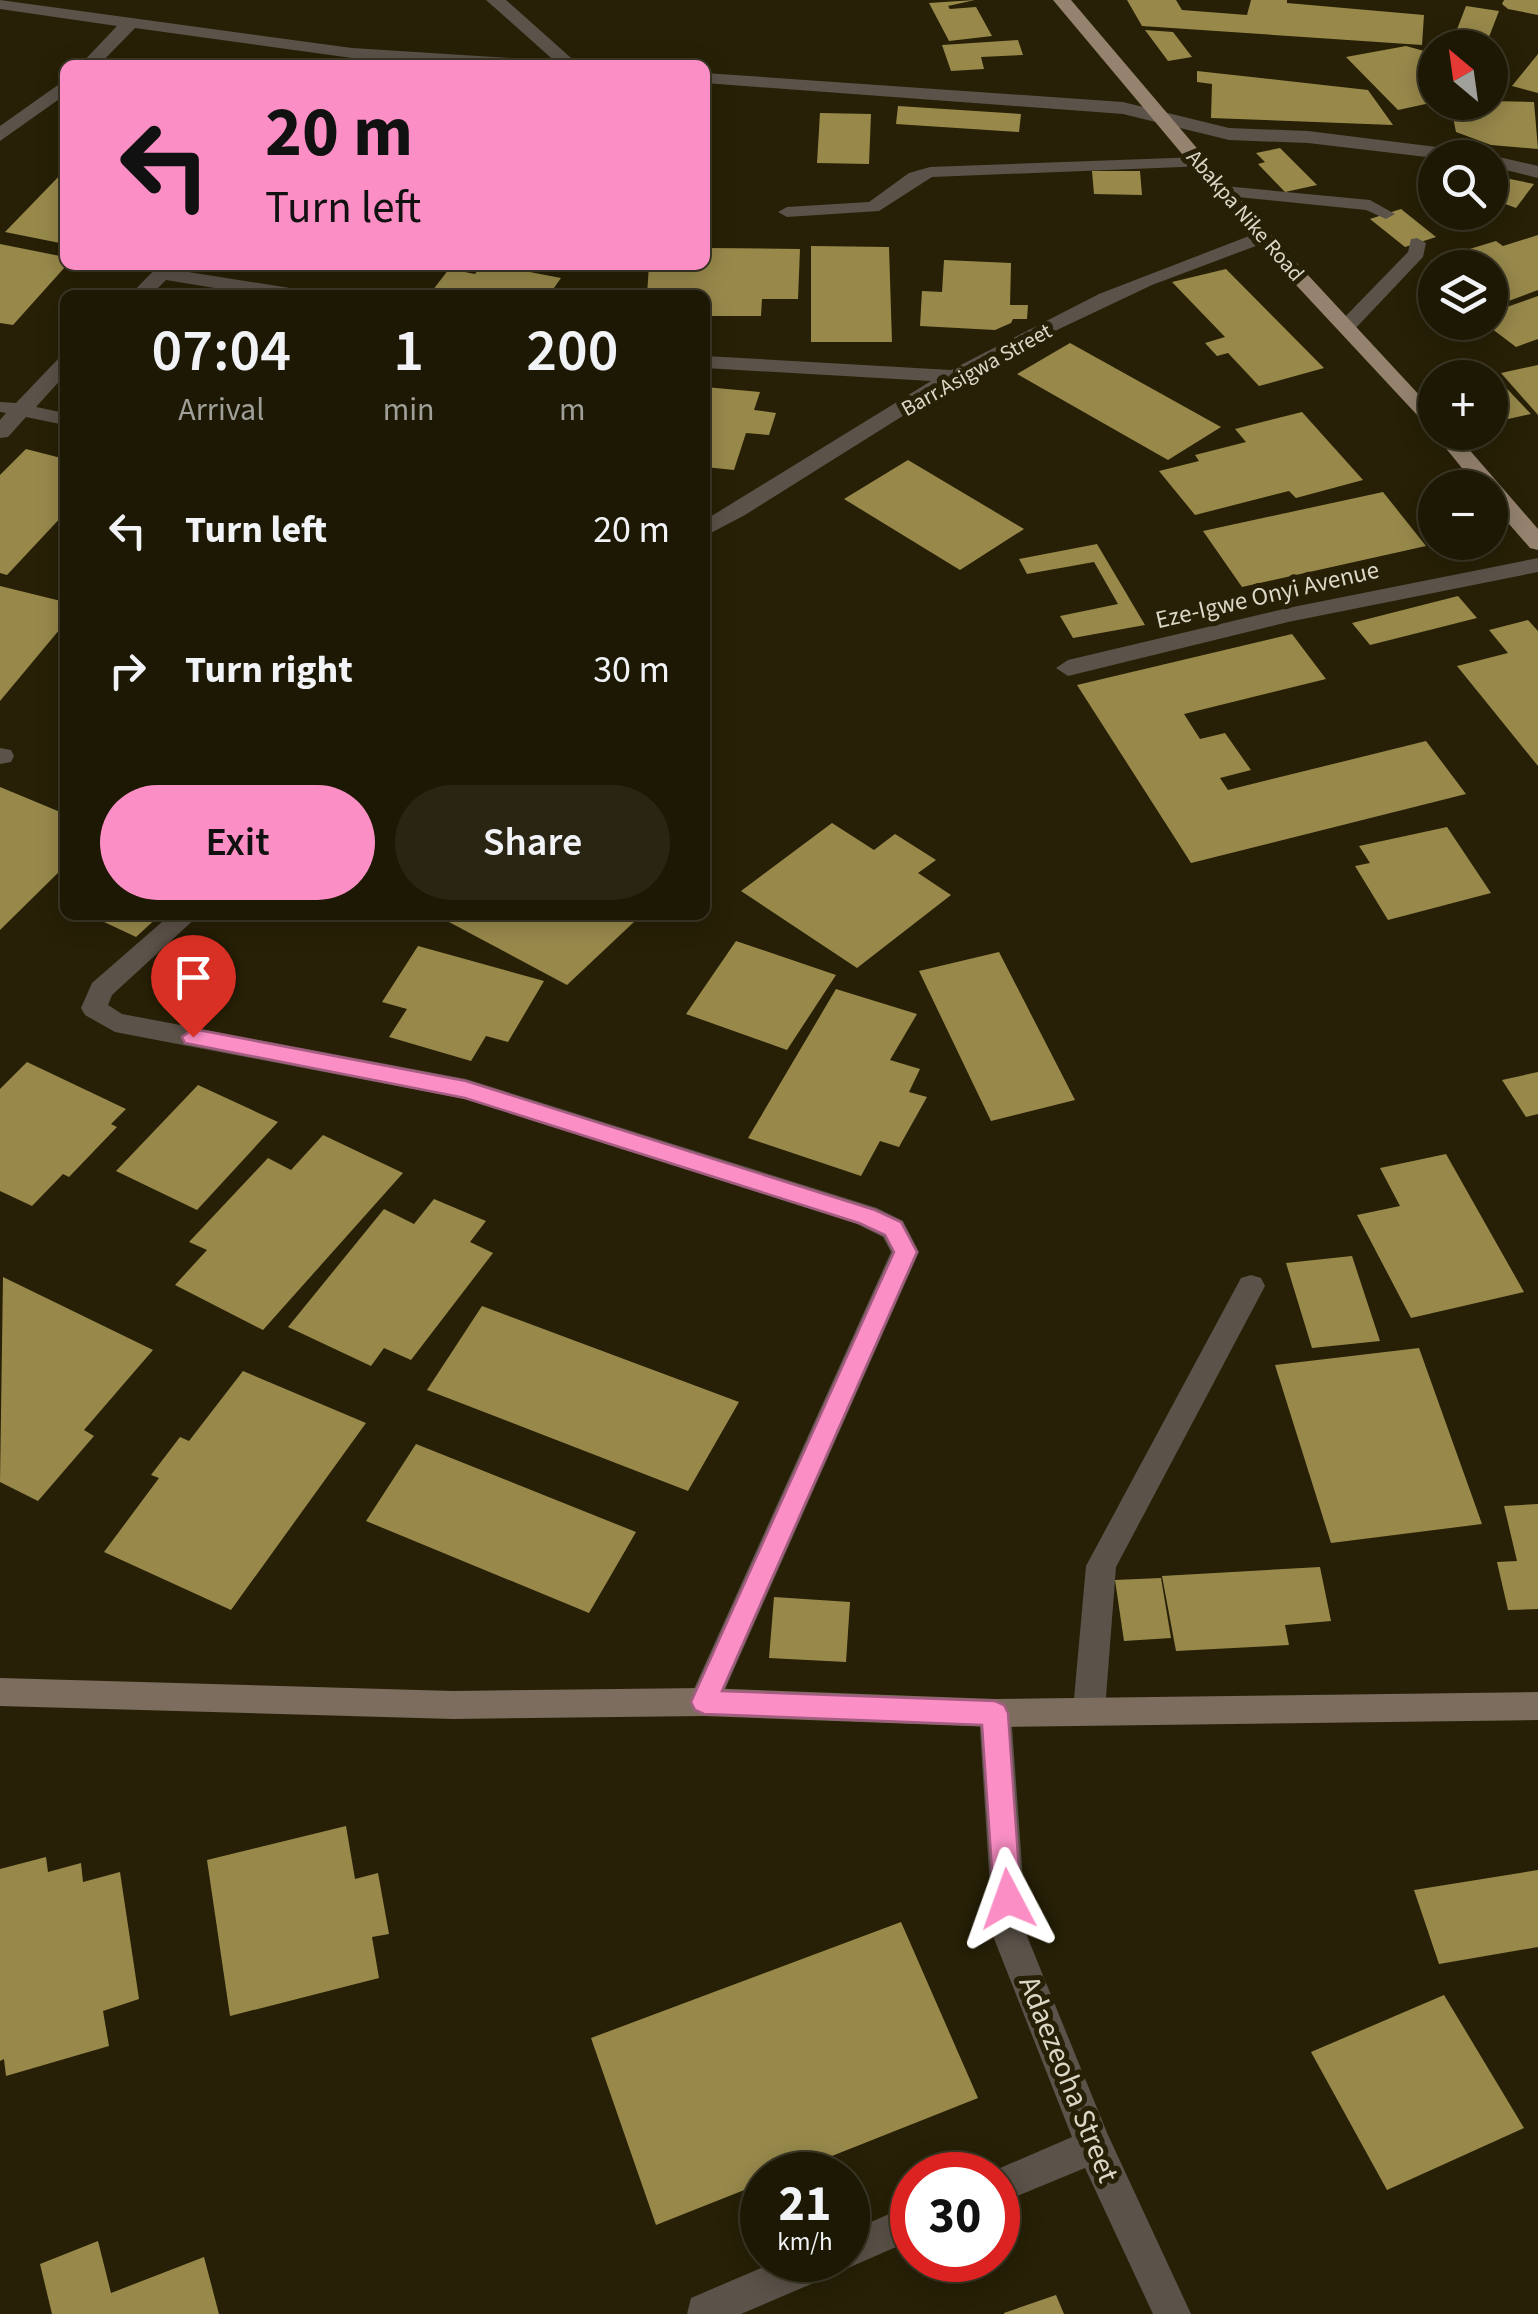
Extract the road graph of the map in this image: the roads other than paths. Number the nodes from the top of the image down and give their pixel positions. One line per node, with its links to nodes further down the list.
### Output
1 (496, 0): 8 (street)
2 (1062, 0): 11 (main road, Abakpa Nike Road)
3 (0, 4): 4 (street)
4 (128, 24): 5 (street); 6 (street)
5 (346, 59): 7 (street)
6 (94, 60)
7 (378, 60)
8 (564, 60)
9 (710, 78): 11 (street)
10 (60, 90): 12 (street)
11 (1166, 121): 13 (street); 14 (main road, Abakpa Nike Road)
12 (0, 135)
13 (1418, 151)
14 (1200, 162): 17 (main road, Abakpa Nike Road); 18 (lane)
15 (1508, 164): 16 (street)
16 (1538, 172)
17 (1224, 191): 19 (lane); 20 (main road, Abakpa Nike Road)
18 (787, 212)
19 (1386, 214)
20 (1262, 237): 25 (main road, Abakpa Nike Road); 28 (street, Barr.Asigwa Street)
21 (1417, 243): 25 (lane)
22 (166, 270): 23 (street); 24 (street)
23 (145, 290)
24 (270, 290)
25 (1346, 328): 29 (main road, Abakpa Nike Road)
26 (710, 362): 28 (street)
27 (60, 367): 30 (street)
28 (954, 376): 36 (street, Barr.Asigwa Street)
29 (1418, 406)
30 (9, 408): 31 (street); 32 (street)
31 (60, 417)
32 (0, 432)
33 (1457, 450): 34 (main road)
34 (1475, 470)
35 (1508, 509): 37 (main road)
36 (710, 526)
37 (1538, 544)
38 (1538, 566): 39 (street, Eze-Igwe Onyi Avenue)
39 (1068, 668)
40 (180, 920): 43 (street)
41 (1251, 1286): 45 (street)
42 (0, 1692): 43 (main road)
43 (704, 1702): 46 (main road)
44 (1538, 1706): 45 (main road)
45 (1089, 1710): 46 (main road)
46 (995, 1713): 47 (street, Adaezeoha Street)
47 (1094, 2146): 48 (street); 51 (street, Adaezeoha Street)
48 (1020, 2177)
49 (772, 2282): 50 (street)
50 (704, 2311)
51 (1172, 2314)

